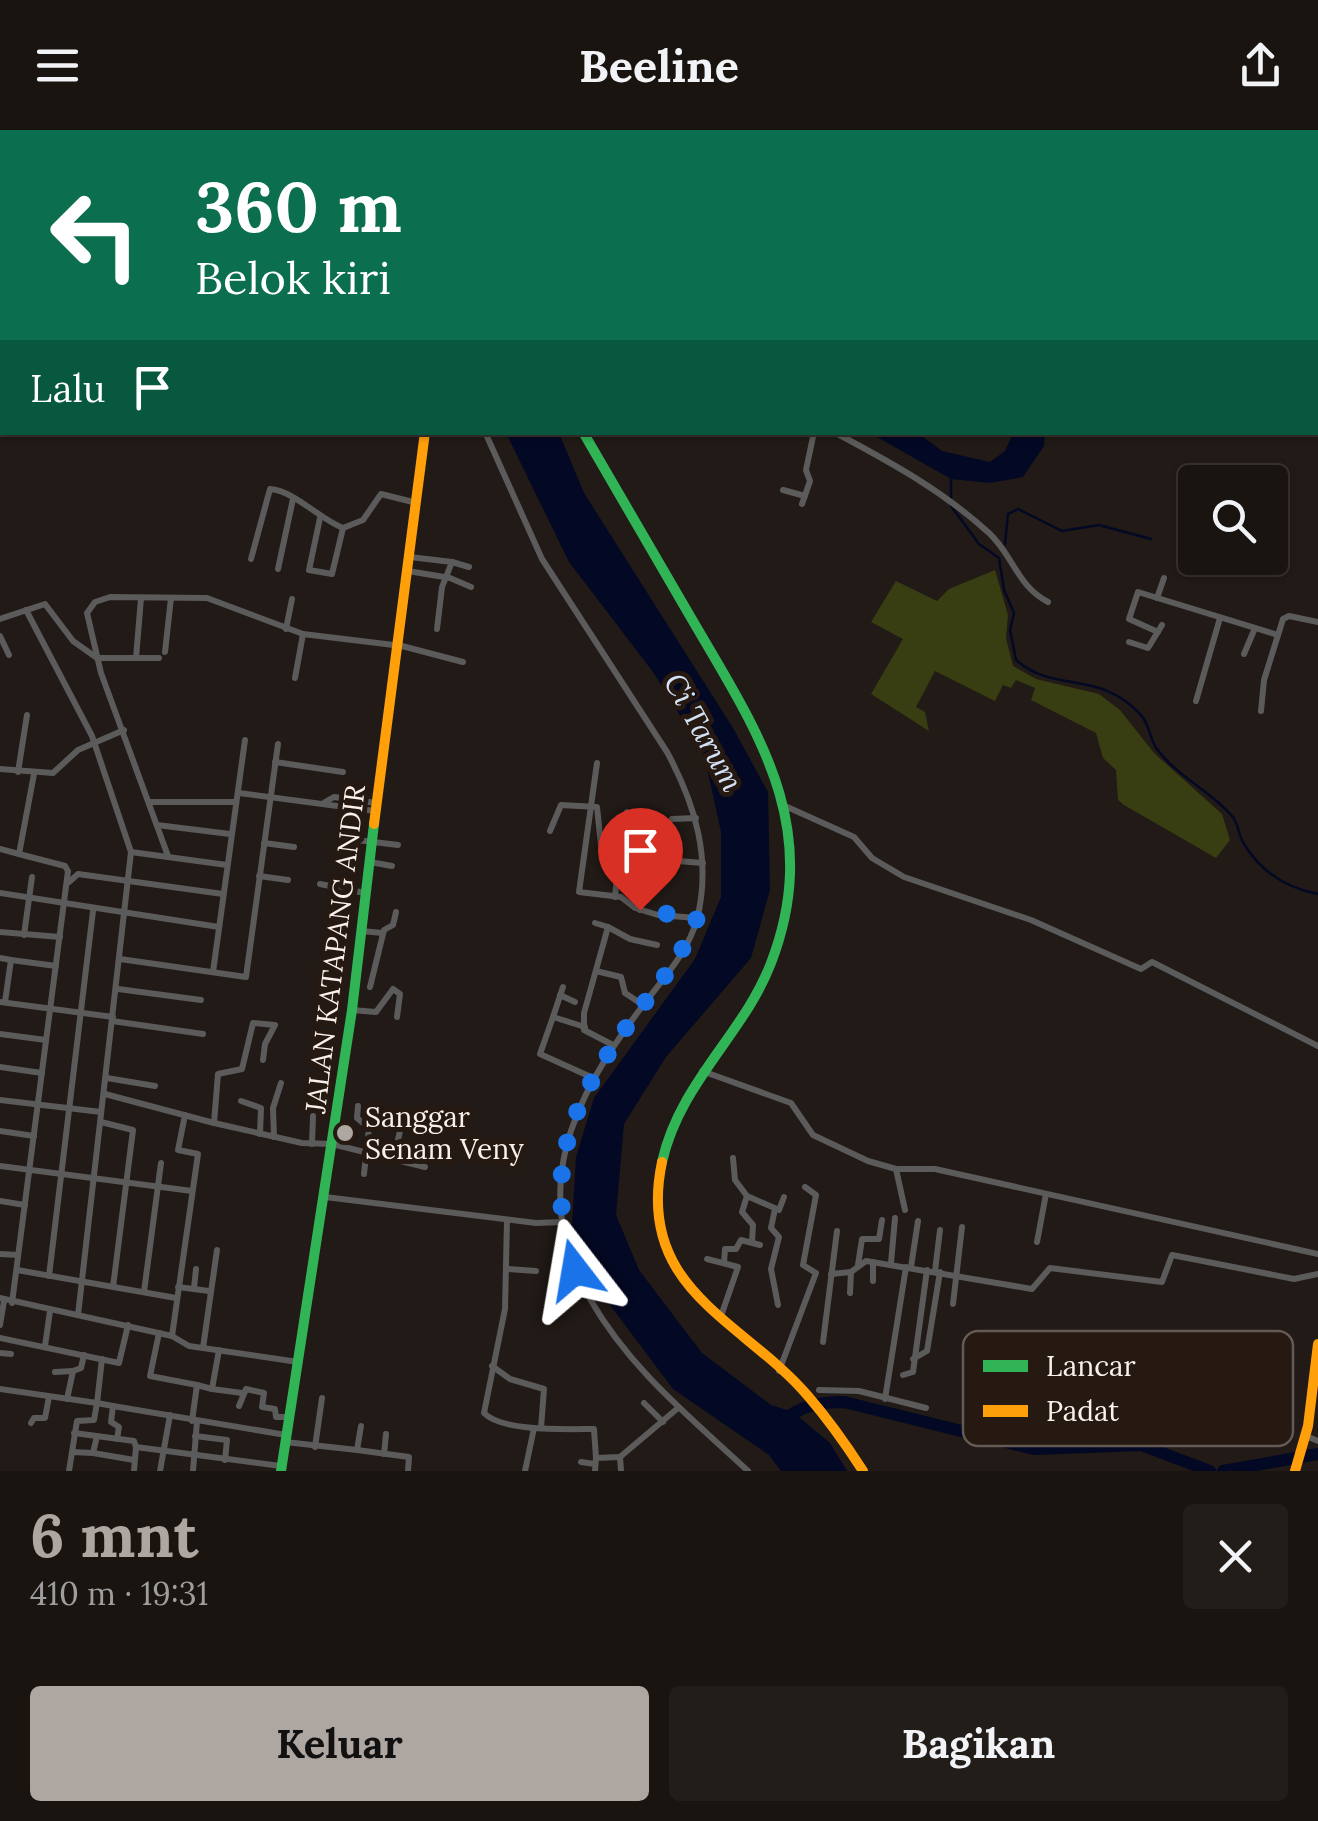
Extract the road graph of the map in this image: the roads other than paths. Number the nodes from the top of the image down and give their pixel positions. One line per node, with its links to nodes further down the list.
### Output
1 (424, 435): 8 (street, JALAN KATAPANG ANDIR)
2 (486, 435): 65 (street)
3 (585, 435): 61 (street)
4 (814, 435): 6 (street)
5 (840, 435): 24 (street)
6 (784, 490)
7 (294, 499): 9 (street); 12 (street); 15 (street)
8 (418, 501): 10 (street); 11 (street, JALAN KATAPANG ANDIR)
9 (320, 518): 10 (street); 10 (street)
10 (344, 528)
11 (409, 556): 13 (street); 16 (street, JALAN KATAPANG ANDIR)
12 (252, 559)
13 (452, 562): 14 (street); 17 (street)
14 (469, 568)
15 (278, 569)
16 (408, 571): 17 (street); 36 (street, JALAN KATAPANG ANDIR)
17 (445, 577): 19 (street); 31 (street)
18 (1164, 578): 22 (street)
19 (471, 588)
20 (141, 598): 21 (street); 39 (street); 40 (street)
21 (171, 598): 30 (street); 40 (street)
22 (1158, 598): 26 (street); 35 (street)
23 (292, 599): 30 (street)
24 (1048, 602)
25 (26, 610): 27 (street); 39 (street); 48 (street)
26 (1220, 618): 29 (street); 43 (street)
27 (0, 619)
28 (1318, 622): 34 (street)
29 (1255, 628): 34 (street); 37 (street)
30 (286, 629): 32 (street)
31 (437, 629)
32 (304, 634): 36 (street); 42 (street)
33 (0, 636): 38 (street)
34 (1278, 636): 44 (street)
35 (1128, 642)
36 (397, 645): 41 (street); 62 (street, JALAN KATAPANG ANDIR)
37 (1244, 654)
38 (9, 655)
39 (97, 658): 40 (street); 46 (street)
40 (136, 658)
41 (463, 662)
42 (296, 678)
43 (1196, 701)
44 (1261, 711)
45 (28, 715): 53 (street)
46 (124, 730): 48 (street); 58 (street)
47 (244, 740): 56 (street)
48 (94, 742): 55 (street); 76 (street)
49 (278, 744): 50 (street)
50 (275, 762): 54 (street); 57 (street)
51 (597, 763): 60 (street)
52 (0, 769): 53 (street)
53 (18, 772): 55 (street)
54 (343, 772)
55 (34, 774): 77 (street)
56 (239, 793): 57 (street); 59 (street)
57 (270, 794): 62 (street); 72 (street)
58 (150, 802): 59 (street); 67 (street)
59 (234, 802): 69 (street)
60 (593, 806): 68 (street); 79 (street); 95 (street)
61 (785, 806): 135 (street); 138 (street)
62 (376, 807): 71 (street, JALAN KATAPANG ANDIR)
63 (627, 812): 79 (street)
64 (653, 816): 80 (street)
65 (696, 818): 66 (street); 83 (street)
66 (672, 819)
67 (156, 825): 69 (street); 78 (street)
68 (550, 832)
69 (230, 834): 84 (street)
70 (349, 839): 71 (street)
71 (374, 842): 73 (street); 82 (street, JALAN KATAPANG ANDIR)
72 (264, 843): 74 (street); 87 (street)
73 (398, 846)
74 (294, 847)
75 (2, 849): 77 (street); 81 (street)
76 (131, 852): 78 (street); 89 (street)
77 (19, 854): 90 (street)
78 (168, 856): 84 (street)
79 (622, 857): 80 (street); 95 (street)
80 (648, 858): 83 (street); 98 (street)
81 (0, 862)
82 (370, 862): 85 (street); 93 (street, JALAN KATAPANG ANDIR)
83 (703, 863): 102 (street)
84 (227, 865): 94 (street)
85 (392, 866)
86 (32, 876): 96 (street)
87 (259, 876): 88 (street); 117 (street)
88 (288, 880)
89 (130, 881): 90 (street); 94 (street); 101 (street)
90 (68, 884): 97 (street)
91 (320, 884): 93 (street)
92 (0, 893): 96 (street)
93 (365, 893): 106 (street, JALAN KATAPANG ANDIR)
94 (223, 894): 105 (street)
95 (615, 897): 98 (street)
96 (29, 900): 97 (street); 109 (street)
97 (64, 904): 99 (street); 110 (street)
98 (640, 910): 102 (street)
99 (93, 911): 101 (street); 126 (street)
100 (396, 912): 108 (street)
101 (126, 914): 105 (street); 113 (street)
102 (697, 918): 123 (street)
103 (595, 923): 104 (street)
104 (608, 926): 111 (street); 116 (street)
105 (219, 927): 117 (street)
106 (360, 930): 108 (street); 125 (street, JALAN KATAPANG ANDIR)
107 (0, 932): 109 (street)
108 (383, 933): 118 (street)
109 (24, 935): 110 (street)
110 (60, 938): 115 (street)
111 (657, 945)
112 (0, 958): 114 (street)
113 (120, 958): 117 (street); 119 (street)
114 (11, 960): 115 (street); 121 (street)
115 (56, 966): 124 (street)
116 (596, 971): 123 (street); 130 (street)
117 (213, 972)
118 (370, 987)
119 (118, 989): 120 (street); 129 (street)
120 (201, 1000)
121 (2, 1002): 124 (street)
122 (575, 1002): 128 (street)
123 (643, 1005): 134 (street)
124 (50, 1008): 126 (street); 133 (street)
125 (352, 1010): 127 (street); 161 (street, JALAN KATAPANG ANDIR)
126 (80, 1013): 129 (street); 149 (street)
127 (397, 1017)
128 (553, 1017): 130 (street); 140 (street)
129 (112, 1019): 132 (street); 141 (street)
130 (585, 1028): 134 (street)
131 (0, 1034): 133 (street)
132 (203, 1034)
133 (46, 1040): 139 (street)
134 (612, 1045): 140 (street)
135 (1318, 1046)
136 (263, 1060): 154 (street)
137 (0, 1067): 139 (street)
138 (702, 1070): 168 (street); 229 (street)
139 (42, 1072): 147 (street)
140 (591, 1076): 189 (street)
141 (106, 1078): 143 (street); 144 (street)
142 (281, 1083): 159 (street)
143 (156, 1086)
144 (105, 1094): 150 (street); 151 (street)
145 (0, 1100): 147 (street)
146 (242, 1101): 157 (street)
147 (38, 1105): 149 (street); 158 (street)
148 (358, 1106): 162 (street)
149 (70, 1110): 150 (street); 171 (street)
150 (101, 1112): 153 (street)
151 (185, 1115): 154 (street); 176 (street)
152 (313, 1116): 160 (street)
153 (101, 1122): 172 (street); 173 (street)
154 (214, 1123): 157 (street)
155 (400, 1130): 163 (street)
156 (0, 1132): 158 (street)
157 (260, 1134): 159 (street)
158 (34, 1136): 169 (street)
159 (274, 1136): 160 (street)
160 (312, 1144): 161 (street)
161 (332, 1144): 162 (street); 180 (street, JALAN KATAPANG ANDIR)
162 (367, 1152): 163 (street); 170 (street)
163 (394, 1157): 167 (street)
164 (733, 1158): 178 (street)
165 (160, 1164): 175 (street)
166 (0, 1166): 169 (street)
167 (425, 1166)
168 (896, 1169): 177 (street); 184 (street)
169 (30, 1170): 171 (street); 182 (street)
170 (364, 1174)
171 (62, 1175): 172 (street); 212 (street)
172 (94, 1179): 173 (street); 214 (street)
173 (128, 1185): 175 (street); 217 (street)
174 (804, 1187): 250 (street)
175 (158, 1188): 176 (street); 220 (street)
176 (192, 1191): 216 (street)
177 (1046, 1194): 193 (street); 197 (street)
178 (747, 1196): 183 (street); 200 (street)
179 (784, 1197): 183 (street)
180 (325, 1198): 186 (street); 246 (street, JALAN KATAPANG ANDIR)
181 (0, 1201): 182 (street)
182 (25, 1205): 196 (street)
183 (775, 1210): 225 (street)
184 (905, 1210)
185 (895, 1218): 201 (street)
186 (507, 1220): 189 (street); 204 (street)
187 (882, 1220): 202 (street)
188 (918, 1221): 203 (street)
189 (562, 1222): 265 (street)
190 (962, 1227): 213 (street)
191 (940, 1230): 208 (street)
192 (837, 1231): 210 (street)
193 (1037, 1242)
194 (217, 1250): 219 (street)
195 (0, 1254): 196 (street)
196 (18, 1254): 206 (street)
197 (1318, 1254)
198 (707, 1259): 200 (street)
199 (873, 1262): 201 (street); 202 (street); 215 (street)
200 (724, 1263): 229 (street)
201 (891, 1263): 203 (street)
202 (858, 1266): 209 (street)
203 (908, 1267): 208 (street); 260 (street)
204 (507, 1268): 207 (street); 247 (street)
205 (196, 1269): 218 (street)
206 (17, 1270): 212 (street); 223 (street)
207 (536, 1271)
208 (934, 1271): 213 (street); 244 (street); 244 (street)
209 (851, 1272): 210 (street); 221 (street)
210 (831, 1274): 230 (street)
211 (1318, 1274): 213 (street)
212 (49, 1276): 214 (street)
213 (956, 1276): 224 (street)
214 (81, 1281): 217 (street); 228 (street)
215 (873, 1281)
216 (178, 1286): 218 (street); 222 (street)
217 (113, 1287): 220 (street)
218 (194, 1288): 219 (street)
219 (210, 1291): 239 (street)
220 (144, 1292): 222 (street)
221 (850, 1293)
222 (176, 1298): 234 (street)
223 (5, 1300): 226 (street); 231 (street)
224 (953, 1304)
225 (778, 1305)
226 (50, 1310): 228 (street); 238 (street)
227 (838, 1311): 230 (street)
228 (78, 1315): 232 (street)
229 (720, 1320): 250 (street)
230 (827, 1320): 236 (street)
231 (0, 1325)
232 (128, 1325): 233 (street); 245 (street)
233 (160, 1333): 234 (street); 252 (street)
234 (172, 1336): 239 (street)
235 (0, 1338): 238 (street)
236 (823, 1342)
237 (1318, 1344): 280 (street)
238 (45, 1346): 243 (street)
239 (204, 1348): 240 (street)
240 (219, 1350): 246 (street); 253 (street)
241 (0, 1353): 242 (street)
242 (11, 1354)
243 (84, 1355): 245 (street); 248 (street)
244 (913, 1359): 251 (street)
245 (102, 1360): 261 (street)
246 (298, 1362): 268 (street, JALAN KATAPANG ANDIR)
247 (492, 1366): 273 (street); 273 (street)
248 (72, 1371): 249 (street); 259 (street)
249 (55, 1372)
250 (778, 1372): 305 (street)
251 (903, 1375)
252 (197, 1385): 253 (street); 269 (street)
253 (212, 1388): 256 (street)
254 (0, 1390): 257 (street)
255 (819, 1390): 260 (street)
256 (242, 1393): 264 (street); 268 (street)
257 (49, 1397): 259 (street); 271 (street)
258 (322, 1398): 283 (street)
259 (68, 1399): 261 (street)
260 (885, 1399): 266 (street)
261 (97, 1403): 263 (street); 274 (street)
262 (644, 1404): 270 (street)
263 (114, 1406): 267 (street); 279 (street)
264 (240, 1406)
265 (678, 1408): 270 (street); 304 (street)
266 (926, 1408)
267 (170, 1415): 269 (street); 285 (street)
268 (289, 1417): 278 (street, JALAN KATAPANG ANDIR)
269 (194, 1421): 277 (street); 278 (street)
270 (664, 1422): 290 (street)
271 (31, 1423)
272 (361, 1426): 284 (street)
273 (538, 1428): 294 (street); 302 (street)
274 (74, 1433): 276 (street); 286 (street)
275 (386, 1434): 288 (street)
276 (97, 1436): 279 (street); 287 (street)
277 (195, 1436): 289 (street); 292 (street)
278 (286, 1438): 283 (street); 296 (street, JALAN KATAPANG ANDIR)
279 (117, 1439): 282 (street)
280 (1305, 1440): 281 (street); 295 (street)
281 (1318, 1442)
282 (136, 1447): 285 (street); 291 (street)
283 (314, 1447): 284 (street)
284 (358, 1450): 288 (street)
285 (163, 1451): 289 (street); 299 (street)
286 (72, 1452): 287 (street); 297 (street)
287 (93, 1453): 291 (street)
288 (384, 1454): 301 (street)
289 (194, 1455): 292 (street); 300 (street)
290 (620, 1457): 294 (street); 303 (street)
291 (134, 1460): 298 (street)
292 (225, 1460): 296 (street)
293 (582, 1462): 294 (street)
294 (596, 1464)
295 (1297, 1466)
296 (281, 1469)
297 (69, 1471)
298 (134, 1471)
299 (160, 1471)
300 (193, 1471)
301 (408, 1471)
302 (525, 1471)
303 (621, 1471)
304 (748, 1471)
305 (863, 1471)

